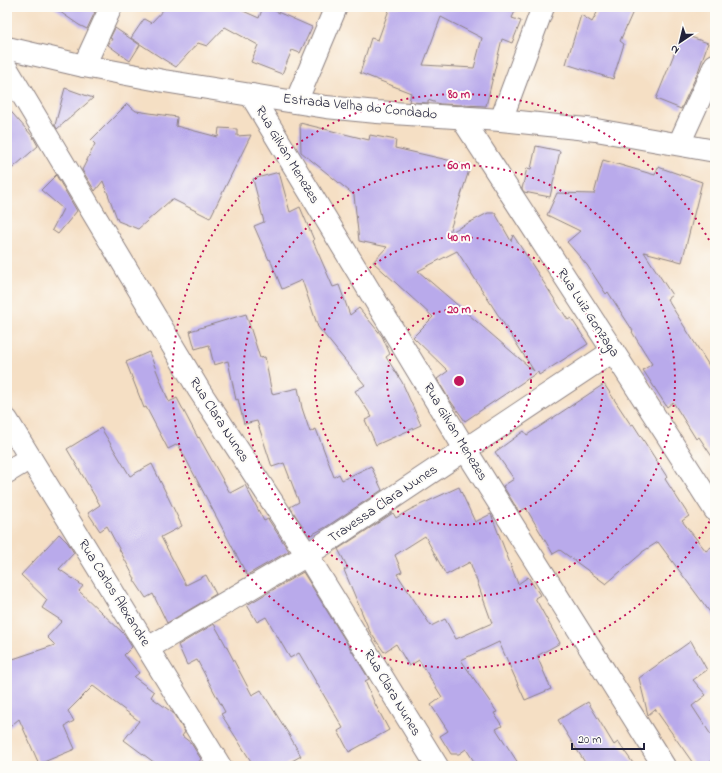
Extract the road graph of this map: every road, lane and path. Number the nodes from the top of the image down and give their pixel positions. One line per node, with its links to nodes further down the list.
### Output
1 (111, 7): 6 (street)
2 (336, 7): 9 (street)
3 (543, 7): 11 (street)
4 (7, 48): 6 (street, Estrada Velha do Condado)
5 (715, 65): 12 (street)
6 (84, 66): 8 (street, Estrada Velha do Condado)
7 (7, 69): 20 (street, Rua Clara Nunes)
8 (251, 95): 9 (street, Estrada Velha do Condado); 16 (street, Rua Gilvan Menezes)
9 (296, 102): 10 (street, Estrada Velha do Condado)
10 (461, 117): 11 (street, Estrada Velha do Condado); 14 (street, Rua Luiz Gonzaga)
11 (501, 120): 12 (street, Estrada Velha do Condado)
12 (679, 144): 13 (street, Estrada Velha do Condado)
13 (715, 151)
14 (613, 351): 16 (street, Travessa Clara Nunes); 19 (street, Rua Luiz Gonzaga)
15 (7, 420): 17 (street, Rua Carlos Alexandre)
16 (465, 449): 20 (street, Travessa Clara Nunes); 24 (street, Rua Gilvan Menezes)
17 (30, 458): 18 (street); 21 (street, Rua Carlos Alexandre)
18 (7, 472)
19 (715, 510)
20 (307, 555): 21 (street, Travessa Clara Nunes); 23 (street, Rua Clara Nunes)
21 (148, 648): 22 (street, Rua Carlos Alexandre)
22 (220, 766)
23 (436, 766)
24 (664, 766)

